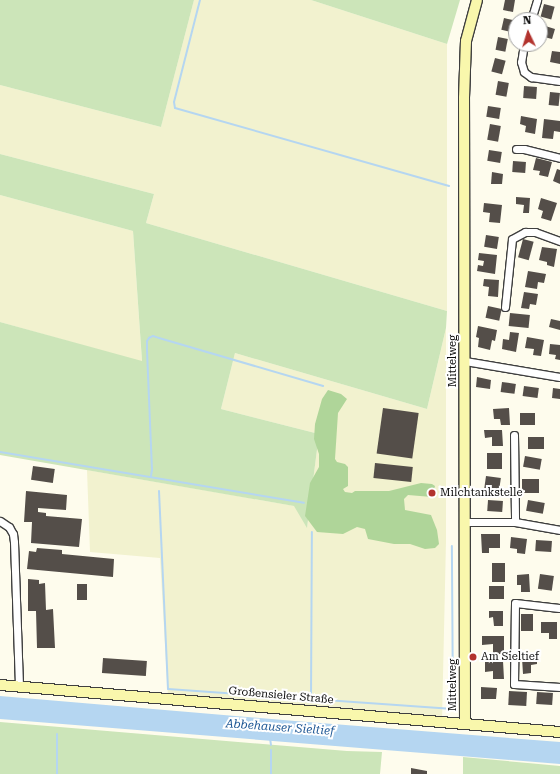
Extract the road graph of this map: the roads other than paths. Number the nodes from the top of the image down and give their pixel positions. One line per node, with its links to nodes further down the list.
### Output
1 (477, 0): 10 (street, Mittelweg)
2 (537, 0): 3 (street)
3 (533, 12)
4 (523, 52): 5 (street)
5 (560, 81)
6 (516, 149): 7 (street)
7 (560, 158)
8 (560, 241): 9 (street)
9 (505, 307)
10 (465, 361): 11 (street); 14 (street, Mittelweg)
11 (560, 377)
12 (514, 435): 15 (street)
13 (0, 521): 19 (street)
14 (464, 522): 15 (street); 21 (street, Mittelweg)
15 (515, 522): 16 (street)
16 (560, 530)
17 (559, 608): 20 (street)
18 (0, 685): 19 (street, Großensieler Straße)
19 (20, 687): 21 (street, Großensieler Straße)
20 (560, 687)
21 (465, 724): 22 (street, Großensieler Straße)
22 (560, 732)

